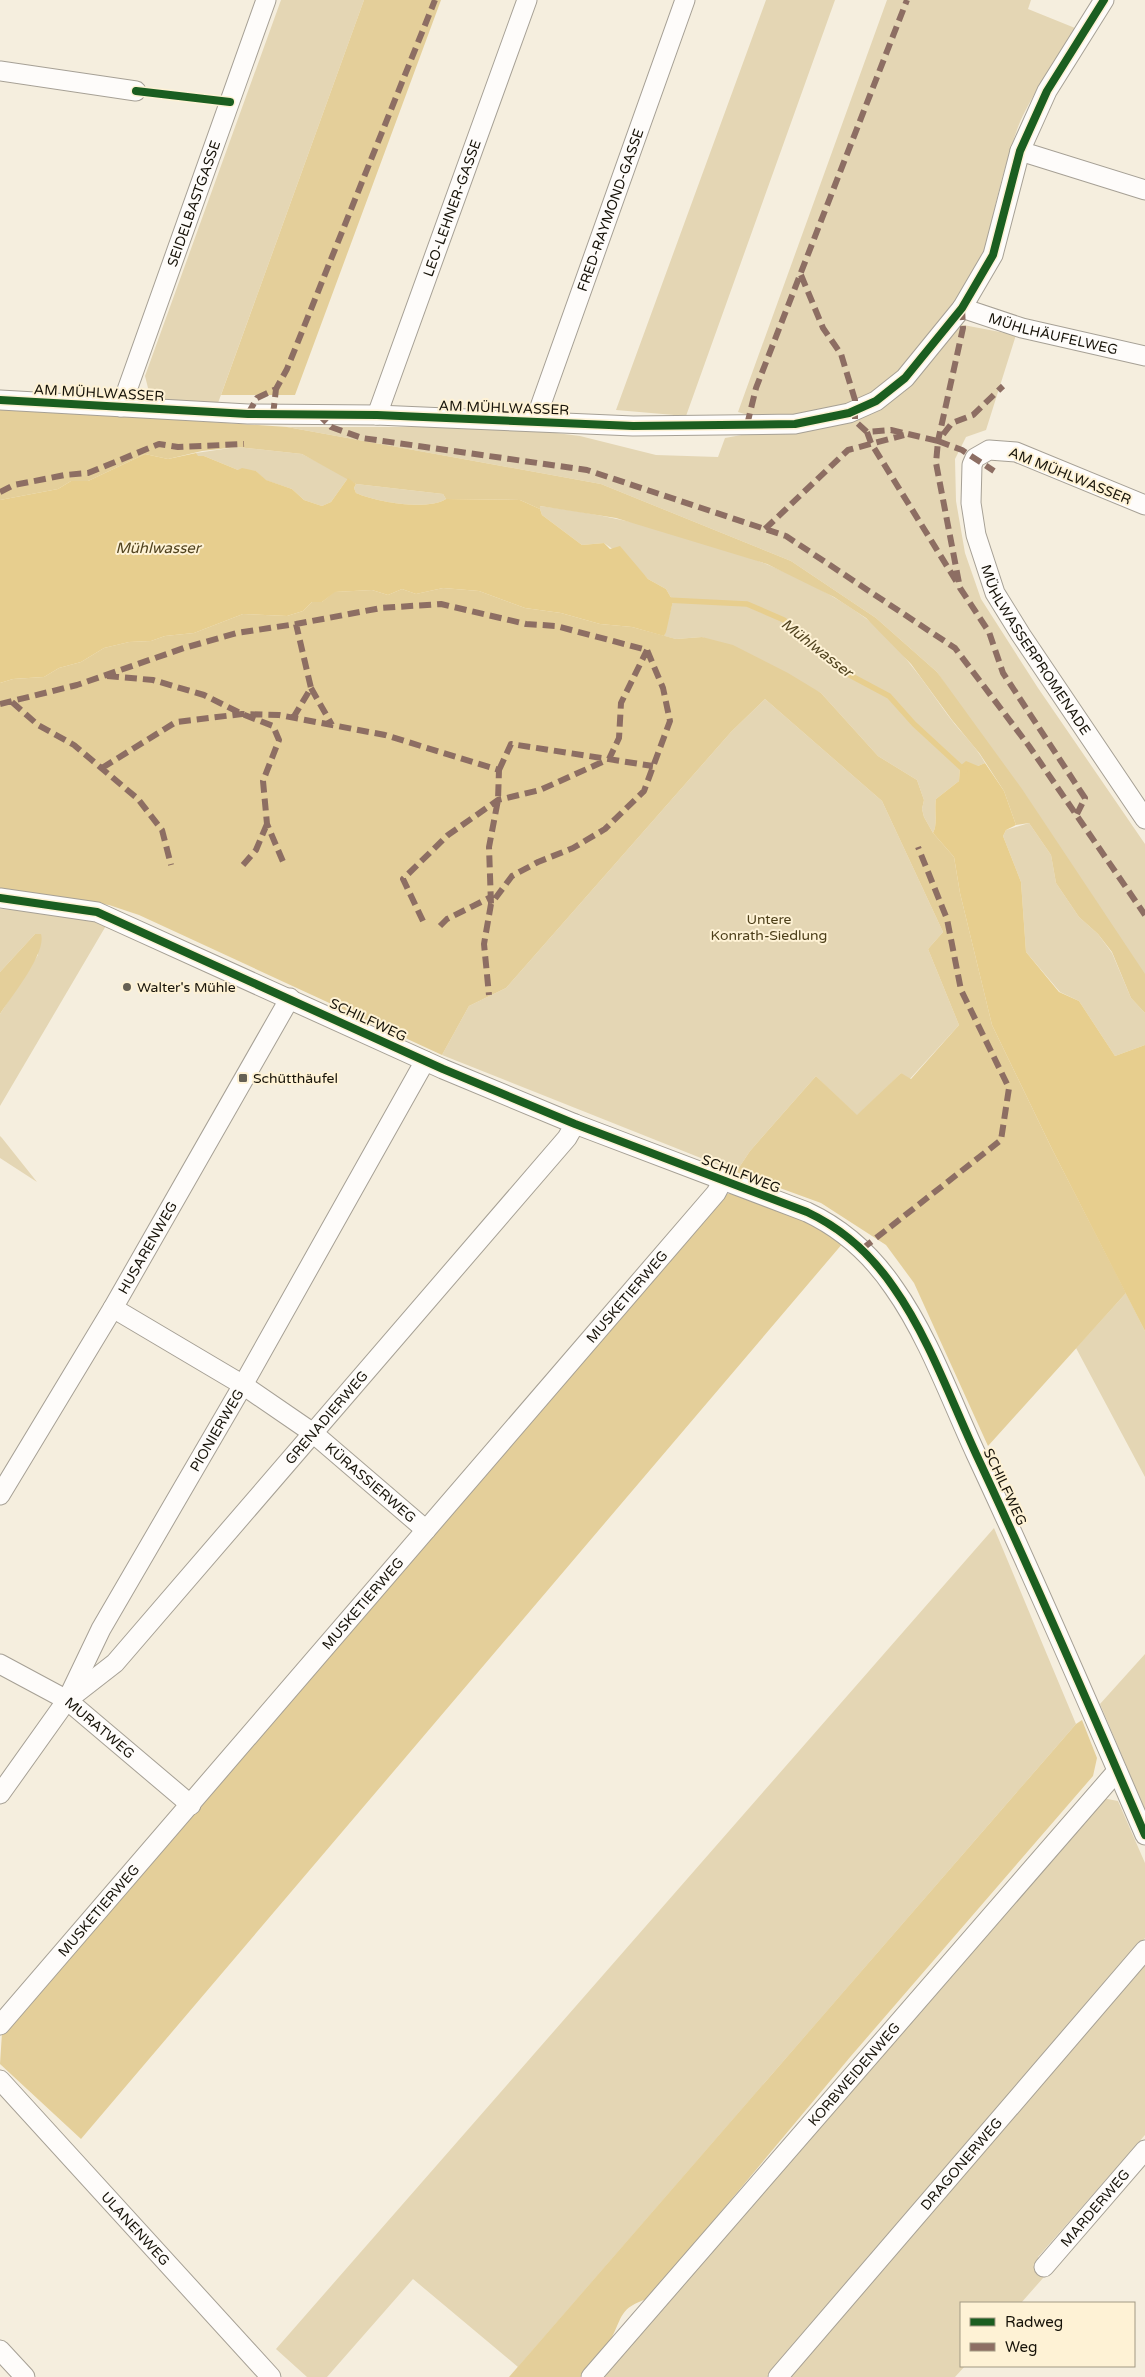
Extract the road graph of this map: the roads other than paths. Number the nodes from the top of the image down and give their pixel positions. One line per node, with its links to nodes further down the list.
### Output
1 (266, 0): 12 (street, SEIDELBASTGASSE)
2 (527, 0): 13 (street, LEO-LEHNER-GASSE)
3 (685, 0): 14 (street, FRED-RAYMOND-GASSE)
4 (1104, 0): 7 (street, AM MÜHLWASSER)
5 (0, 72): 6 (street)
6 (136, 90)
7 (1020, 151): 8 (street); 9 (street, AM MÜHLWASSER)
8 (1145, 190)
9 (962, 308): 10 (street, MÜHLHÄUFELWEG); 14 (street, AM MÜHLWASSER)
10 (1145, 356)
11 (0, 400): 12 (street, AM MÜHLWASSER)
12 (120, 407): 13 (street, AM MÜHLWASSER)
13 (377, 415): 14 (street, AM MÜHLWASSER)
14 (534, 421)
15 (972, 464): 16 (street, AM MÜHLWASSER); 17 (street, MÜHLWASSERPROMENADE)
16 (1145, 505)
17 (1145, 819)
18 (0, 898): 19 (street, SCHILFWEG)
19 (290, 998): 20 (street, SCHILFWEG); 23 (street, HUSARENWEG)
20 (425, 1061): 21 (street, SCHILFWEG); 24 (street, PIONIERWEG)
21 (575, 1124): 22 (street, SCHILFWEG); 25 (street, GRENADIERWEG)
22 (723, 1180): 27 (street, MUSKETIERWEG); 30 (street, SCHILFWEG)
23 (113, 1308): 24 (street, KÜRASSIERWEG); 26 (street, HUSARENWEG)
24 (243, 1385): 25 (street, KÜRASSIERWEG); 29 (street, PIONIERWEG)
25 (313, 1432): 27 (street, KÜRASSIERWEG); 29 (street, GRENADIERWEG)
26 (0, 1495)
27 (426, 1530): 32 (street, MUSKETIERWEG)
28 (0, 1664): 29 (street, MURATWEG)
29 (67, 1700): 31 (street, PIONIERWEG); 32 (street, MURATWEG)
30 (1117, 1771): 33 (street, SCHILFWEG); 42 (street, KORBWEIDENWEG)
31 (0, 1794)
32 (191, 1805): 35 (street, MUSKETIERWEG)
33 (1145, 1835)
34 (1145, 1950): 43 (street, DRAGONERWEG)
35 (0, 2026)
36 (0, 2080): 41 (street, ULANENWEG)
37 (1145, 2150): 38 (street, MARDERWEG)
38 (1044, 2267)
39 (0, 2350): 40 (street)
40 (25, 2377)
41 (271, 2377)
42 (591, 2377)
43 (778, 2377)

